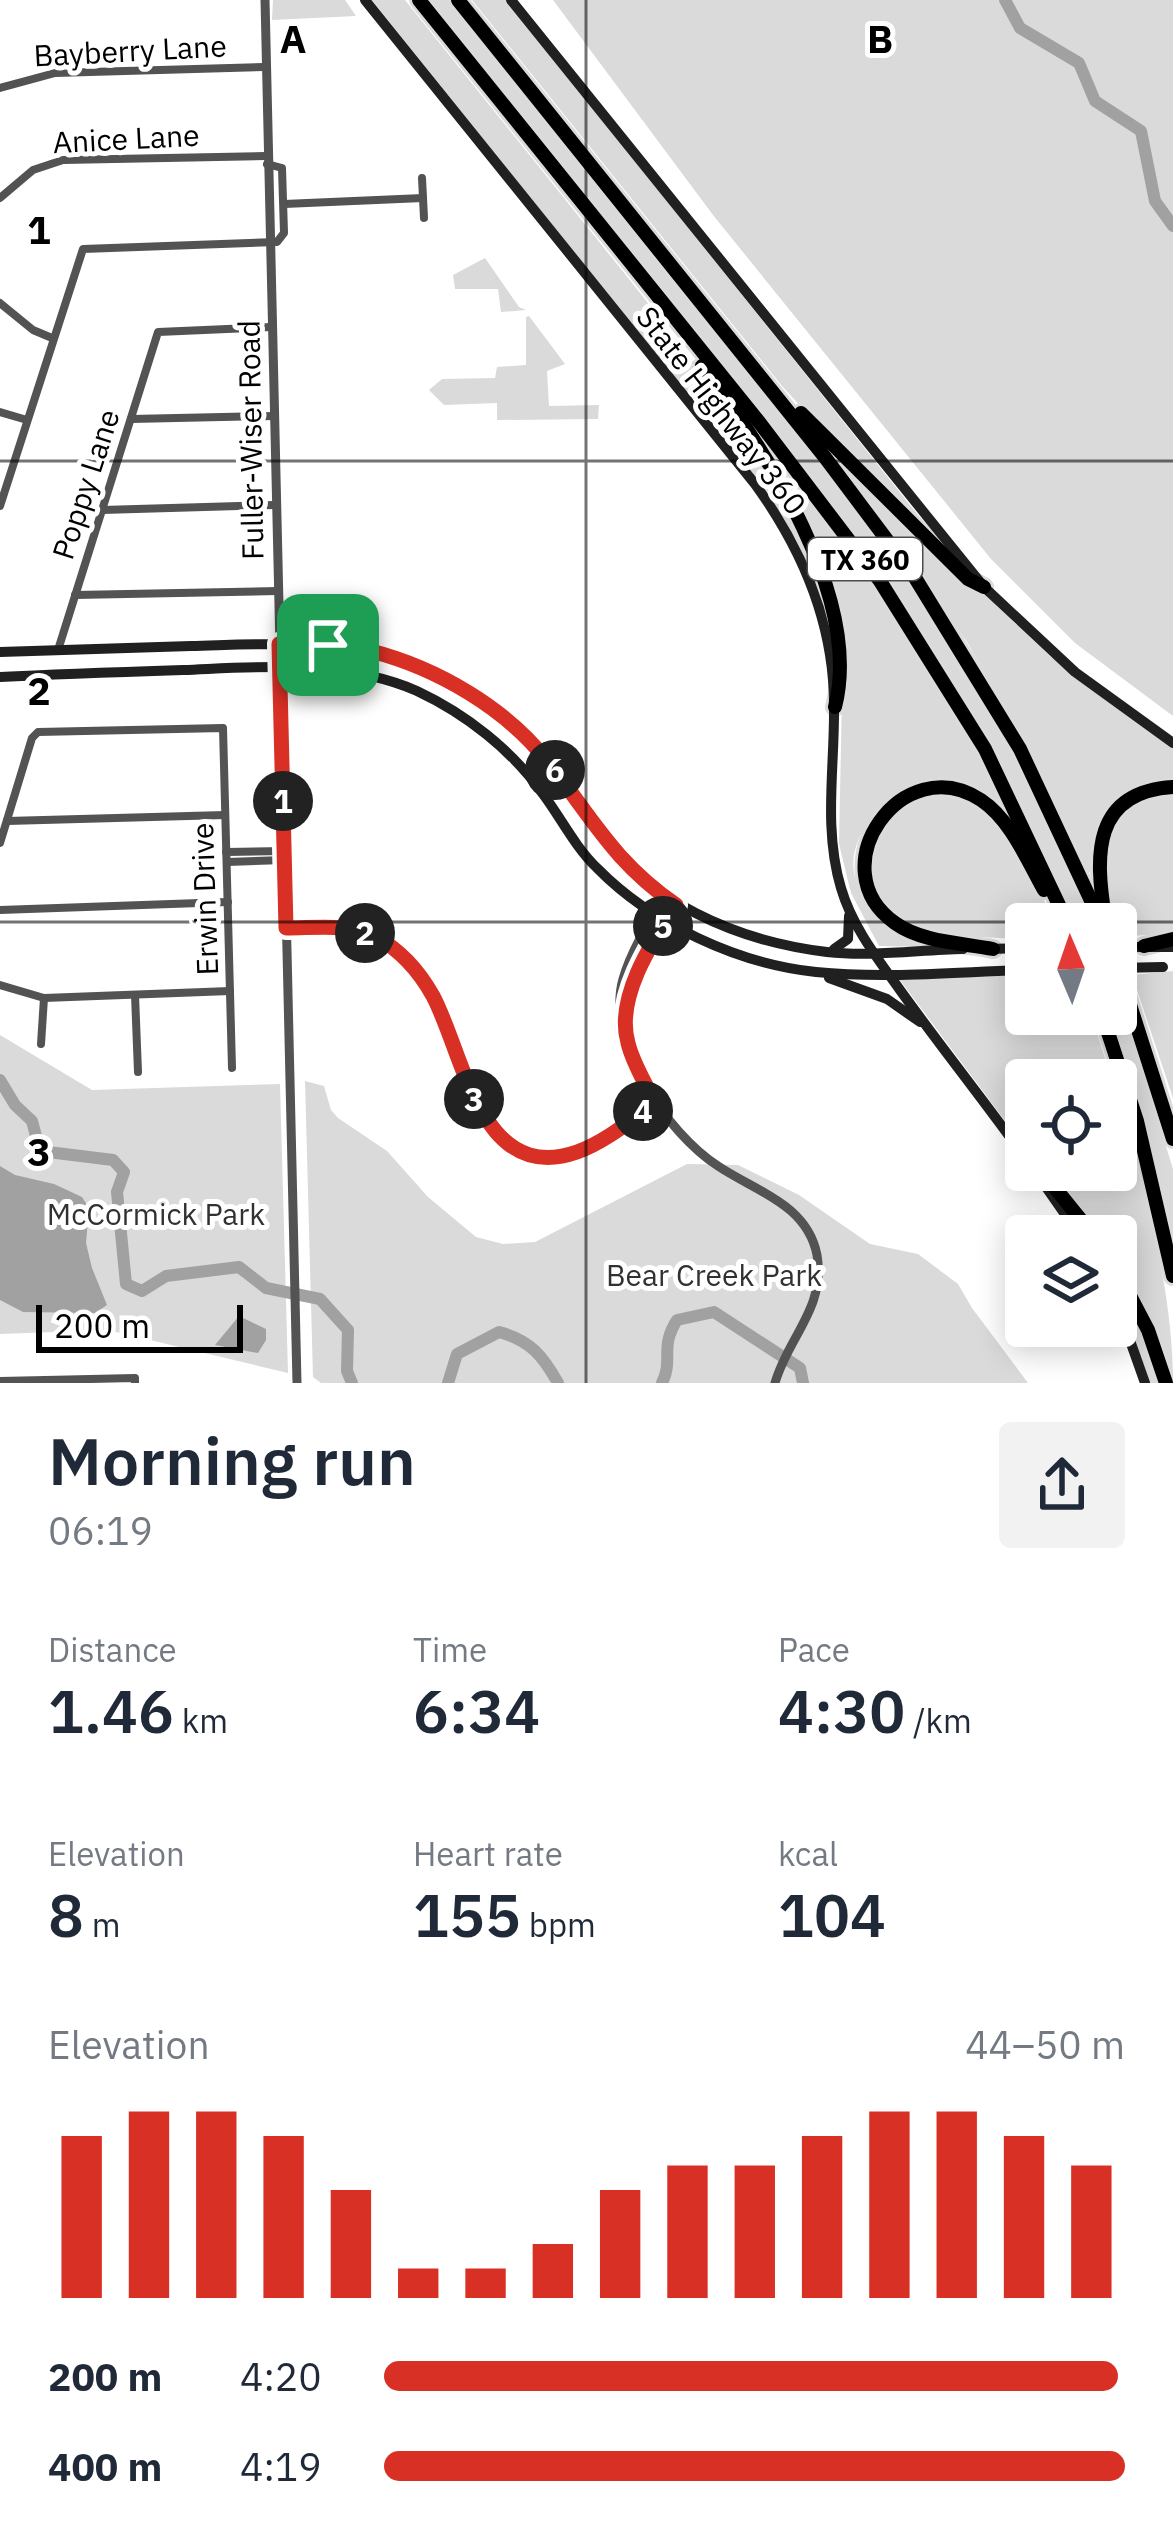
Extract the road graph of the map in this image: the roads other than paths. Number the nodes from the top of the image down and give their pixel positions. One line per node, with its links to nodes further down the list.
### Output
1 (265, 0): 6 (street, Fuller-Wiser Road)
2 (365, 0): 35 (main road, State Highway 360)
3 (419, 0): 14 (highway, TX 360)
4 (462, 0): 16 (highway, TX 360)
5 (512, 0): 27 (main road)
6 (264, 67): 7 (street, Bayberry Lane); 8 (street, Fuller-Wiser Road)
7 (0, 88)
8 (267, 160): 10 (street, Anice Lane); 12 (street); 15 (street, Fuller-Wiser Road)
9 (422, 178): 11 (street)
10 (0, 198)
11 (422, 198): 12 (street); 13 (street)
12 (284, 204): 15 (street)
13 (424, 218)
14 (603, 232): 35 (highway); 46 (highway, TX 360)
15 (269, 243): 18 (street, Fuller-Wiser Road); 19 (street)
16 (658, 248): 27 (highway); 47 (highway, TX 360)
17 (0, 303): 19 (street)
18 (271, 327): 21 (street, Fuller-Wiser Road); 22 (street, Poppy Lane)
19 (52, 338): 23 (street)
20 (0, 412): 23 (street)
21 (273, 416): 22 (street); 24 (street, Fuller-Wiser Road)
22 (131, 419): 26 (street, Poppy Lane)
23 (27, 420): 25 (street)
24 (275, 505): 26 (street); 28 (street, Fuller-Wiser Road)
25 (0, 506)
26 (102, 510): 29 (street, Poppy Lane)
27 (984, 587): 36 (main road)
28 (278, 591): 29 (street); 30 (street, Fuller-Wiser Road)
29 (75, 595): 31 (street, Poppy Lane)
30 (279, 644): 31 (main road); 33 (street, Fuller-Wiser Road); 43 (main road)
31 (58, 650): 32 (main road)
32 (0, 652)
33 (280, 667): 34 (main road); 41 (street, Fuller-Wiser Road); 52 (main road)
34 (0, 676)
35 (835, 707): 51 (main road, State Highway 360)
36 (1173, 743)
37 (1173, 787): 48 (highway)
38 (225, 815): 39 (street); 39 (street, Erwin Drive); 42 (street, Erwin Drive)
39 (7, 820): 40 (street)
40 (0, 843)
41 (284, 855): 42 (street); 53 (street, Fuller-Wiser Road)
42 (227, 857): 44 (street, Erwin Drive)
43 (664, 897): 49 (main road); 52 (street)
44 (228, 902): 50 (street); 67 (street, Erwin Drive)
45 (1054, 903): 58 (highway)
46 (1057, 903)
47 (1094, 903)
48 (1101, 903)
49 (676, 905): 52 (street); 59 (main road)
50 (0, 910)
51 (849, 913): 59 (main road); 60 (main road, State Highway 360)
52 (660, 917): 63 (main road); 76 (street)
53 (286, 928): 76 (street); 86 (street, Fuller-Wiser Road)
54 (1173, 943): 56 (highway)
55 (1137, 946): 56 (main road)
56 (1144, 946)
57 (1005, 949): 58 (main road)
58 (993, 950): 60 (main road)
59 (827, 952): 60 (main road)
60 (874, 952): 65 (main road, State Highway 360)
61 (1137, 965): 62 (main road, bridge)
62 (1168, 967)
63 (809, 971): 65 (main road); 70 (main road)
64 (1005, 971): 65 (main road)
65 (888, 974): 70 (main road, State Highway 360)
66 (0, 985): 69 (street)
67 (231, 991): 68 (street); 74 (street, Erwin Drive)
68 (135, 995): 69 (street); 75 (street)
69 (44, 998): 73 (street)
70 (926, 1027): 77 (main road, State Highway 360)
71 (1137, 1028): 78 (highway)
72 (1108, 1035): 81 (highway)
73 (41, 1044)
74 (232, 1069)
75 (139, 1072)
76 (655, 1103): 87 (street)
77 (1005, 1131)
78 (1173, 1139)
79 (1057, 1191): 80 (highway)
80 (1077, 1215)
81 (1173, 1276)
82 (1137, 1309): 89 (highway)
83 (1132, 1347): 88 (main road)
84 (135, 1380): 85 (street)
85 (0, 1381)
86 (297, 1383)
87 (775, 1383)
88 (1145, 1383)
89 (1166, 1383)

